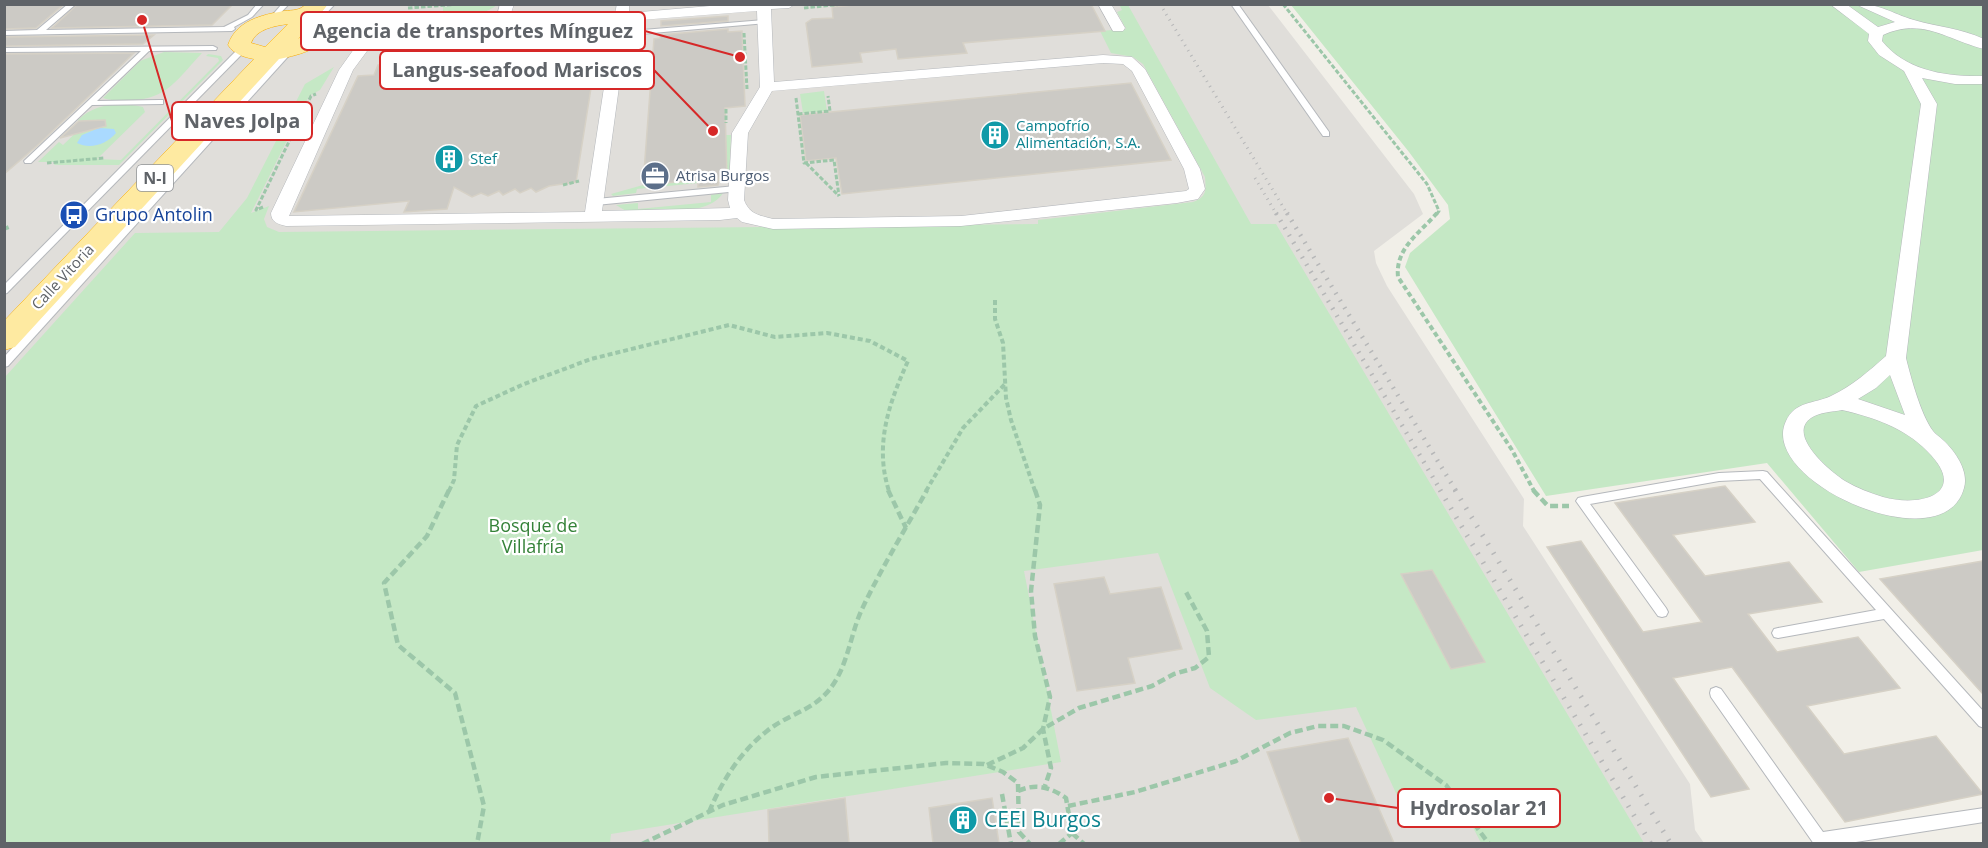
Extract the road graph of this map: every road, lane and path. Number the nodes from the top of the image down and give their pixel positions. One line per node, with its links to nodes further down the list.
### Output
1 (73, 4): 21 (lane)
2 (461, 4): 11 (path)
3 (655, 4): 15 (street)
4 (843, 4): 10 (path)
5 (1104, 4): 18 (street)
6 (1234, 4): 42 (lane)
7 (1283, 4): 61 (path)
8 (1836, 4): 22 (street)
9 (1861, 4): 17 (street)
10 (793, 6): 14 (street)
11 (402, 9)
12 (505, 10): 13 (street); 15 (street)
13 (298, 11): 21 (lane); 29 (highway, Calle Vitoria / N-I); 29 (highway)
14 (764, 11): 15 (street); 32 (street)
15 (621, 16): 16 (street); 50 (street)
16 (574, 21): 23 (street); 25 (lane)
17 (1919, 26): 22 (street); 24 (street)
18 (1118, 28)
19 (744, 31): 34 (path)
20 (4, 33): 21 (lane)
21 (38, 33)
22 (1876, 33): 30 (street)
23 (345, 41): 25 (street); 29 (street)
24 (1983, 45)
25 (363, 47): 50 (street)
26 (213, 48): 27 (lane)
27 (147, 49): 28 (lane); 37 (lane)
28 (4, 50)
29 (270, 51): 52 (lane); 54 (highway, Calle Vitoria / N-I); 55 (highway, Calle Vitoria / N-I); 57 (lane)
30 (1909, 68): 31 (street); 38 (street)
31 (1978, 81): 38 (street)
32 (767, 87): 49 (street); 51 (street)
33 (826, 90): 40 (path)
34 (747, 92)
35 (797, 93): 40 (path)
36 (160, 102): 37 (lane)
37 (90, 103): 44 (lane)
38 (1929, 104): 56 (street)
39 (726, 109): 41 (path)
40 (798, 114): 46 (path)
41 (726, 121)
42 (1326, 134)
43 (104, 158): 45 (path)
44 (28, 161)
45 (56, 163)
46 (806, 163): 46 (path)
47 (581, 172): 48 (path)
48 (563, 185)
49 (736, 189): 50 (lane); 51 (street)
50 (594, 210): 51 (street)
51 (740, 212)
52 (4, 291)
53 (995, 300): 58 (path)
54 (4, 308)
55 (4, 340)
56 (1896, 358): 59 (street); 60 (street)
57 (4, 364)
58 (1005, 384): 62 (path); 69 (path)
59 (1834, 404): 60 (street); 60 (street)
60 (1925, 438)
61 (1582, 501): 64 (lane); 65 (lane)
62 (906, 528): 75 (path); 78 (path)
63 (1186, 592): 69 (path)
64 (1662, 612)
65 (1888, 613): 66 (lane); 68 (lane)
66 (1778, 633)
67 (1716, 693): 76 (lane)
68 (1983, 722)
69 (1043, 729): 70 (path); 71 (path)
70 (987, 765): 72 (path); 75 (path)
71 (1045, 786): 72 (path); 74 (path)
72 (1018, 791): 81 (path)
73 (1002, 794): 80 (path)
74 (1068, 806): 77 (path); 84 (path)
75 (709, 812): 79 (path)
76 (1983, 815)
77 (1072, 833): 82 (path); 83 (path)
78 (477, 843)
79 (642, 843)
80 (1011, 843)
81 (1030, 843)
82 (1059, 843)
83 (1084, 843)
84 (1489, 843)

